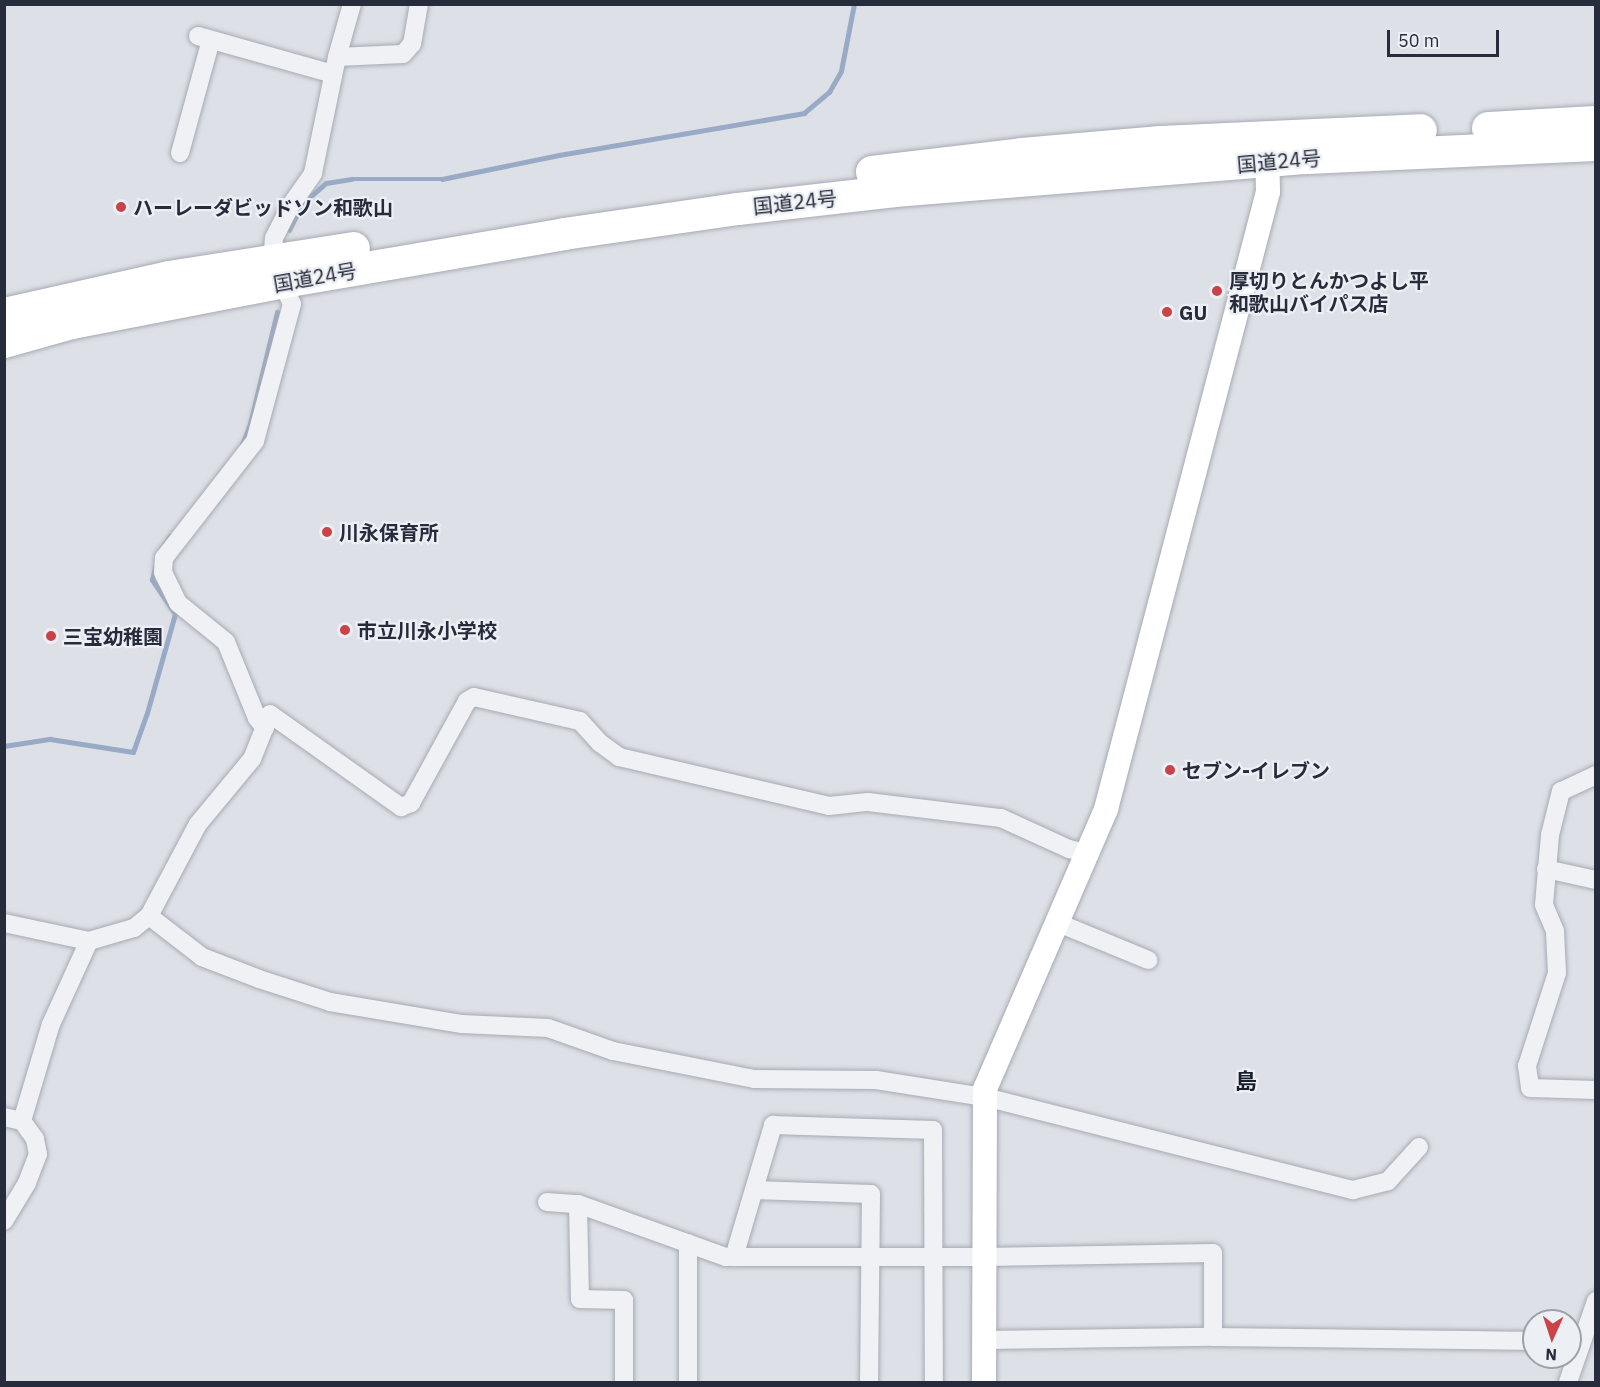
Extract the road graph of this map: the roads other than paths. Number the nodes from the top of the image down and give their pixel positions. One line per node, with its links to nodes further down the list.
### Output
1 (352, 4): 3 (street)
2 (419, 4): 3 (street)
3 (335, 66): 7 (street); 8 (street)
4 (1596, 122): 6 (highway, 国道24号)
5 (1596, 145): 6 (highway, 国道24号)
6 (1267, 149): 8 (highway, 国道24号); 13 (street)
7 (180, 153)
8 (278, 272): 9 (highway, 国道24号); 10 (highway, 国道24号); 11 (street)
9 (4, 314)
10 (4, 342)
11 (265, 728): 13 (street); 16 (street)
12 (1596, 775): 14 (street)
13 (1087, 853): 17 (street)
14 (1546, 869): 15 (street); 21 (street)
15 (1596, 880)
16 (149, 916): 19 (street); 22 (street)
17 (1056, 922): 20 (street); 22 (street)
18 (4, 923): 19 (street)
19 (89, 940): 23 (street)
20 (1148, 960)
21 (1596, 1090)
22 (985, 1096): 24 (street); 31 (street)
23 (13, 1119): 28 (street)
24 (1419, 1147)
25 (754, 1190): 30 (street); 32 (street); 33 (street)
26 (547, 1202): 27 (street)
27 (578, 1204): 29 (street); 39 (street)
28 (4, 1221)
29 (688, 1244): 30 (street); 40 (street)
30 (734, 1257): 32 (street)
31 (984, 1257): 33 (street); 35 (street); 36 (street)
32 (870, 1258): 33 (street); 41 (street)
33 (934, 1258): 42 (street)
34 (1596, 1301): 38 (street)
35 (1213, 1337): 36 (street); 37 (street)
36 (984, 1340): 43 (street)
37 (1522, 1341)
38 (1583, 1342): 44 (street)
39 (624, 1383)
40 (688, 1383)
41 (869, 1383)
42 (934, 1383)
43 (984, 1383)
44 (1568, 1383)

